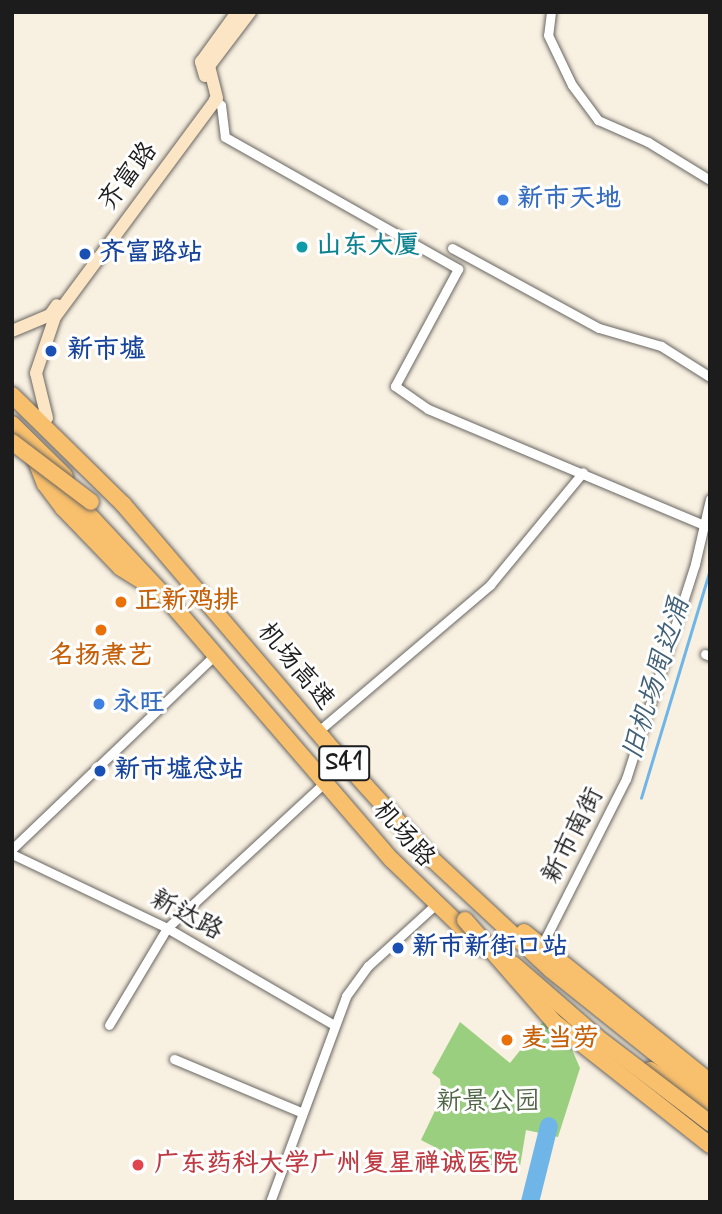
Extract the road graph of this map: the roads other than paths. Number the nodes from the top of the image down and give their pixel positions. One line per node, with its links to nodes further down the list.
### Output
1 (237, 12): 4 (main road)
2 (250, 12): 4 (main road)
3 (551, 12): 5 (street)
4 (214, 99): 7 (main road, 齐富路); 10 (main road, 齐富路); 14 (street)
5 (710, 180)
6 (452, 248): 8 (street)
7 (12, 331)
8 (710, 377)
9 (12, 391): 10 (highway, 机场路); 31 (highway, 机场高速 / S41)
10 (47, 418): 19 (highway, 机场路)
11 (12, 424): 16 (highway, 机场高速 / S41, bridge)
12 (12, 435): 18 (highway, 机场路)
13 (12, 442): 16 (highway, bridge)
14 (583, 472): 17 (street); 19 (street)
15 (710, 499): 17 (street, 新市南街)
16 (91, 502): 23 (highway, 机场高速 / S41)
17 (706, 531): 25 (street, 新市南街)
18 (215, 655): 20 (highway, 机场路); 21 (street)
19 (322, 728): 25 (highway, 机场路)
20 (323, 783): 22 (highway, 机场路); 24 (street)
21 (12, 852): 24 (street, 新达路)
22 (435, 905): 27 (street); 28 (highway, 机场路)
23 (465, 920): 34 (highway, 机场高速 / S41, bridge); 36 (highway, bridge)
24 (167, 928): 26 (street); 27 (street, 新达路)
25 (541, 947): 30 (highway, 机场路)
26 (109, 1025)
27 (334, 1025): 33 (street)
28 (593, 1037): 32 (highway); 35 (main road, 机场路)
29 (174, 1059): 33 (street)
30 (710, 1082)
31 (710, 1097)
32 (710, 1109)
33 (301, 1112): 37 (street)
34 (710, 1123)
35 (710, 1135)
36 (710, 1145)
37 (271, 1202)

